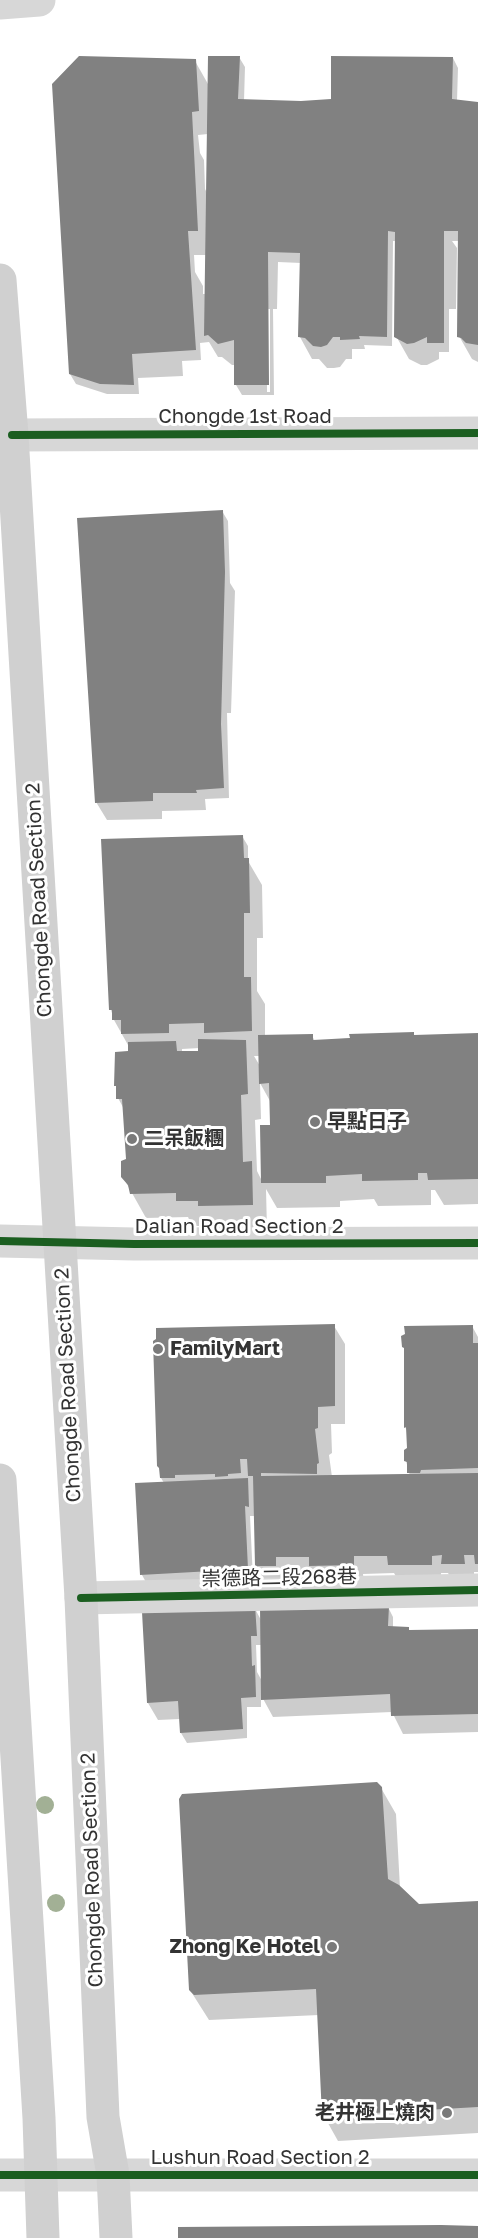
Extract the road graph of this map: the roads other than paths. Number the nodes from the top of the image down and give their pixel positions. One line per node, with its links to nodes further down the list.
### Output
1 (39, 0): 2 (street)
2 (0, 3)
3 (0, 280): 5 (main road, Chongde Road Section 2)
4 (478, 433): 5 (street, Chongde 1st Road)
5 (12, 435): 7 (main road, Chongde Road Section 2)
6 (0, 1241): 7 (street, Dalian Road Section 2)
7 (60, 1243): 8 (street, Dalian Road Section 2); 11 (main road, Chongde Road Section 2)
8 (478, 1244)
9 (0, 1480): 13 (main road)
10 (478, 1590): 11 (street, 崇德路二段268巷)
11 (81, 1598): 14 (main road, Chongde Road Section 2)
12 (0, 2175): 13 (street, Lushun Road Section 2)
13 (42, 2175): 14 (street, Lushun Road Section 2); 16 (main road)
14 (113, 2175): 15 (street, Lushun Road Section 2); 17 (main road, Chongde Road Section 2)
15 (478, 2175)
16 (43, 2238)
17 (116, 2238)

